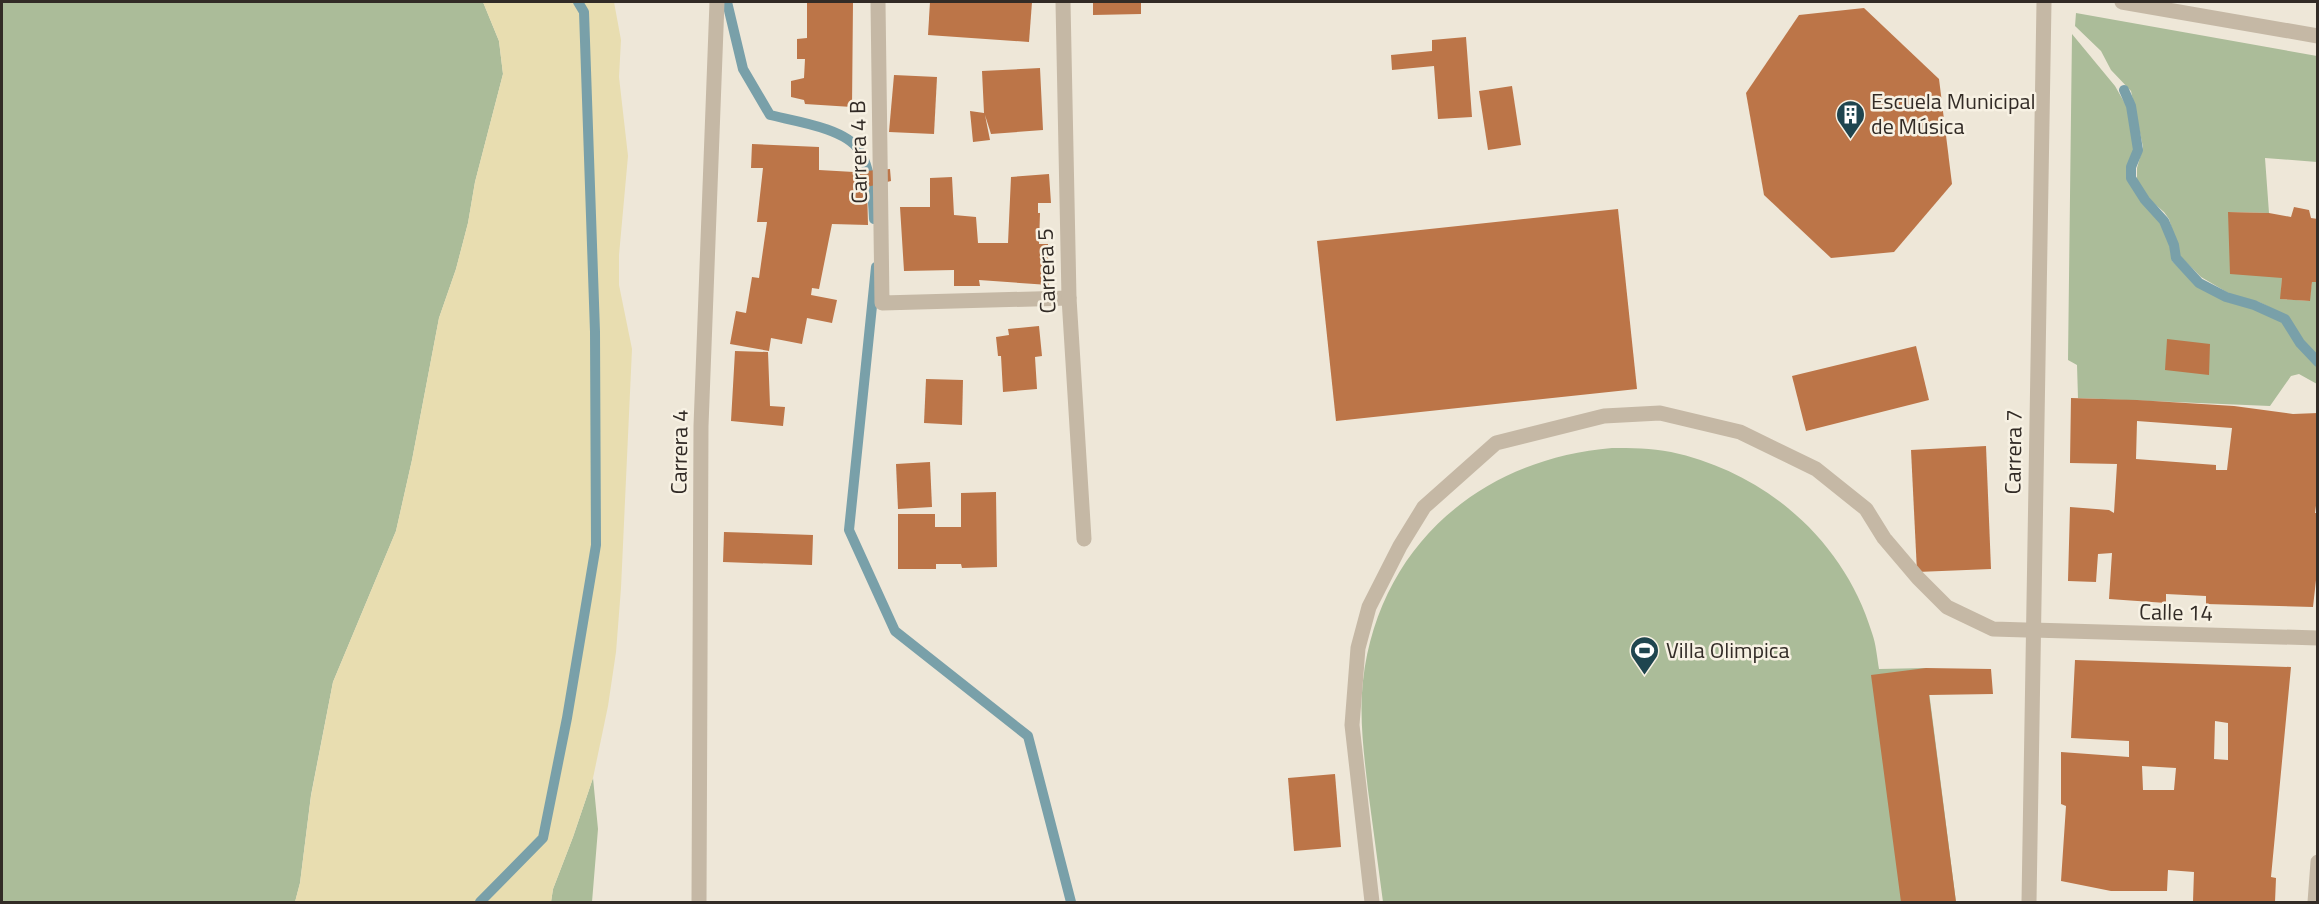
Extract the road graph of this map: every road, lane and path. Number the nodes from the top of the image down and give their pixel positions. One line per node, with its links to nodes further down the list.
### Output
1 (717, 2): 12 (street, Carrera 4)
2 (878, 2): 7 (street, Carrera 4 B)
3 (1063, 2): 7 (street, Carrera 5)
4 (2044, 2): 9 (street, Carrera 7)
5 (2122, 2): 6 (street)
6 (2318, 36)
7 (1069, 298): 8 (street, Carrera 5)
8 (1084, 539)
9 (2033, 631): 10 (street, Calle 14); 13 (street, Calle 14); 14 (street, Carrera 7)
10 (2318, 638)
11 (2318, 862): 15 (street)
12 (699, 903)
13 (1372, 903)
14 (2029, 903)
15 (2315, 903)

